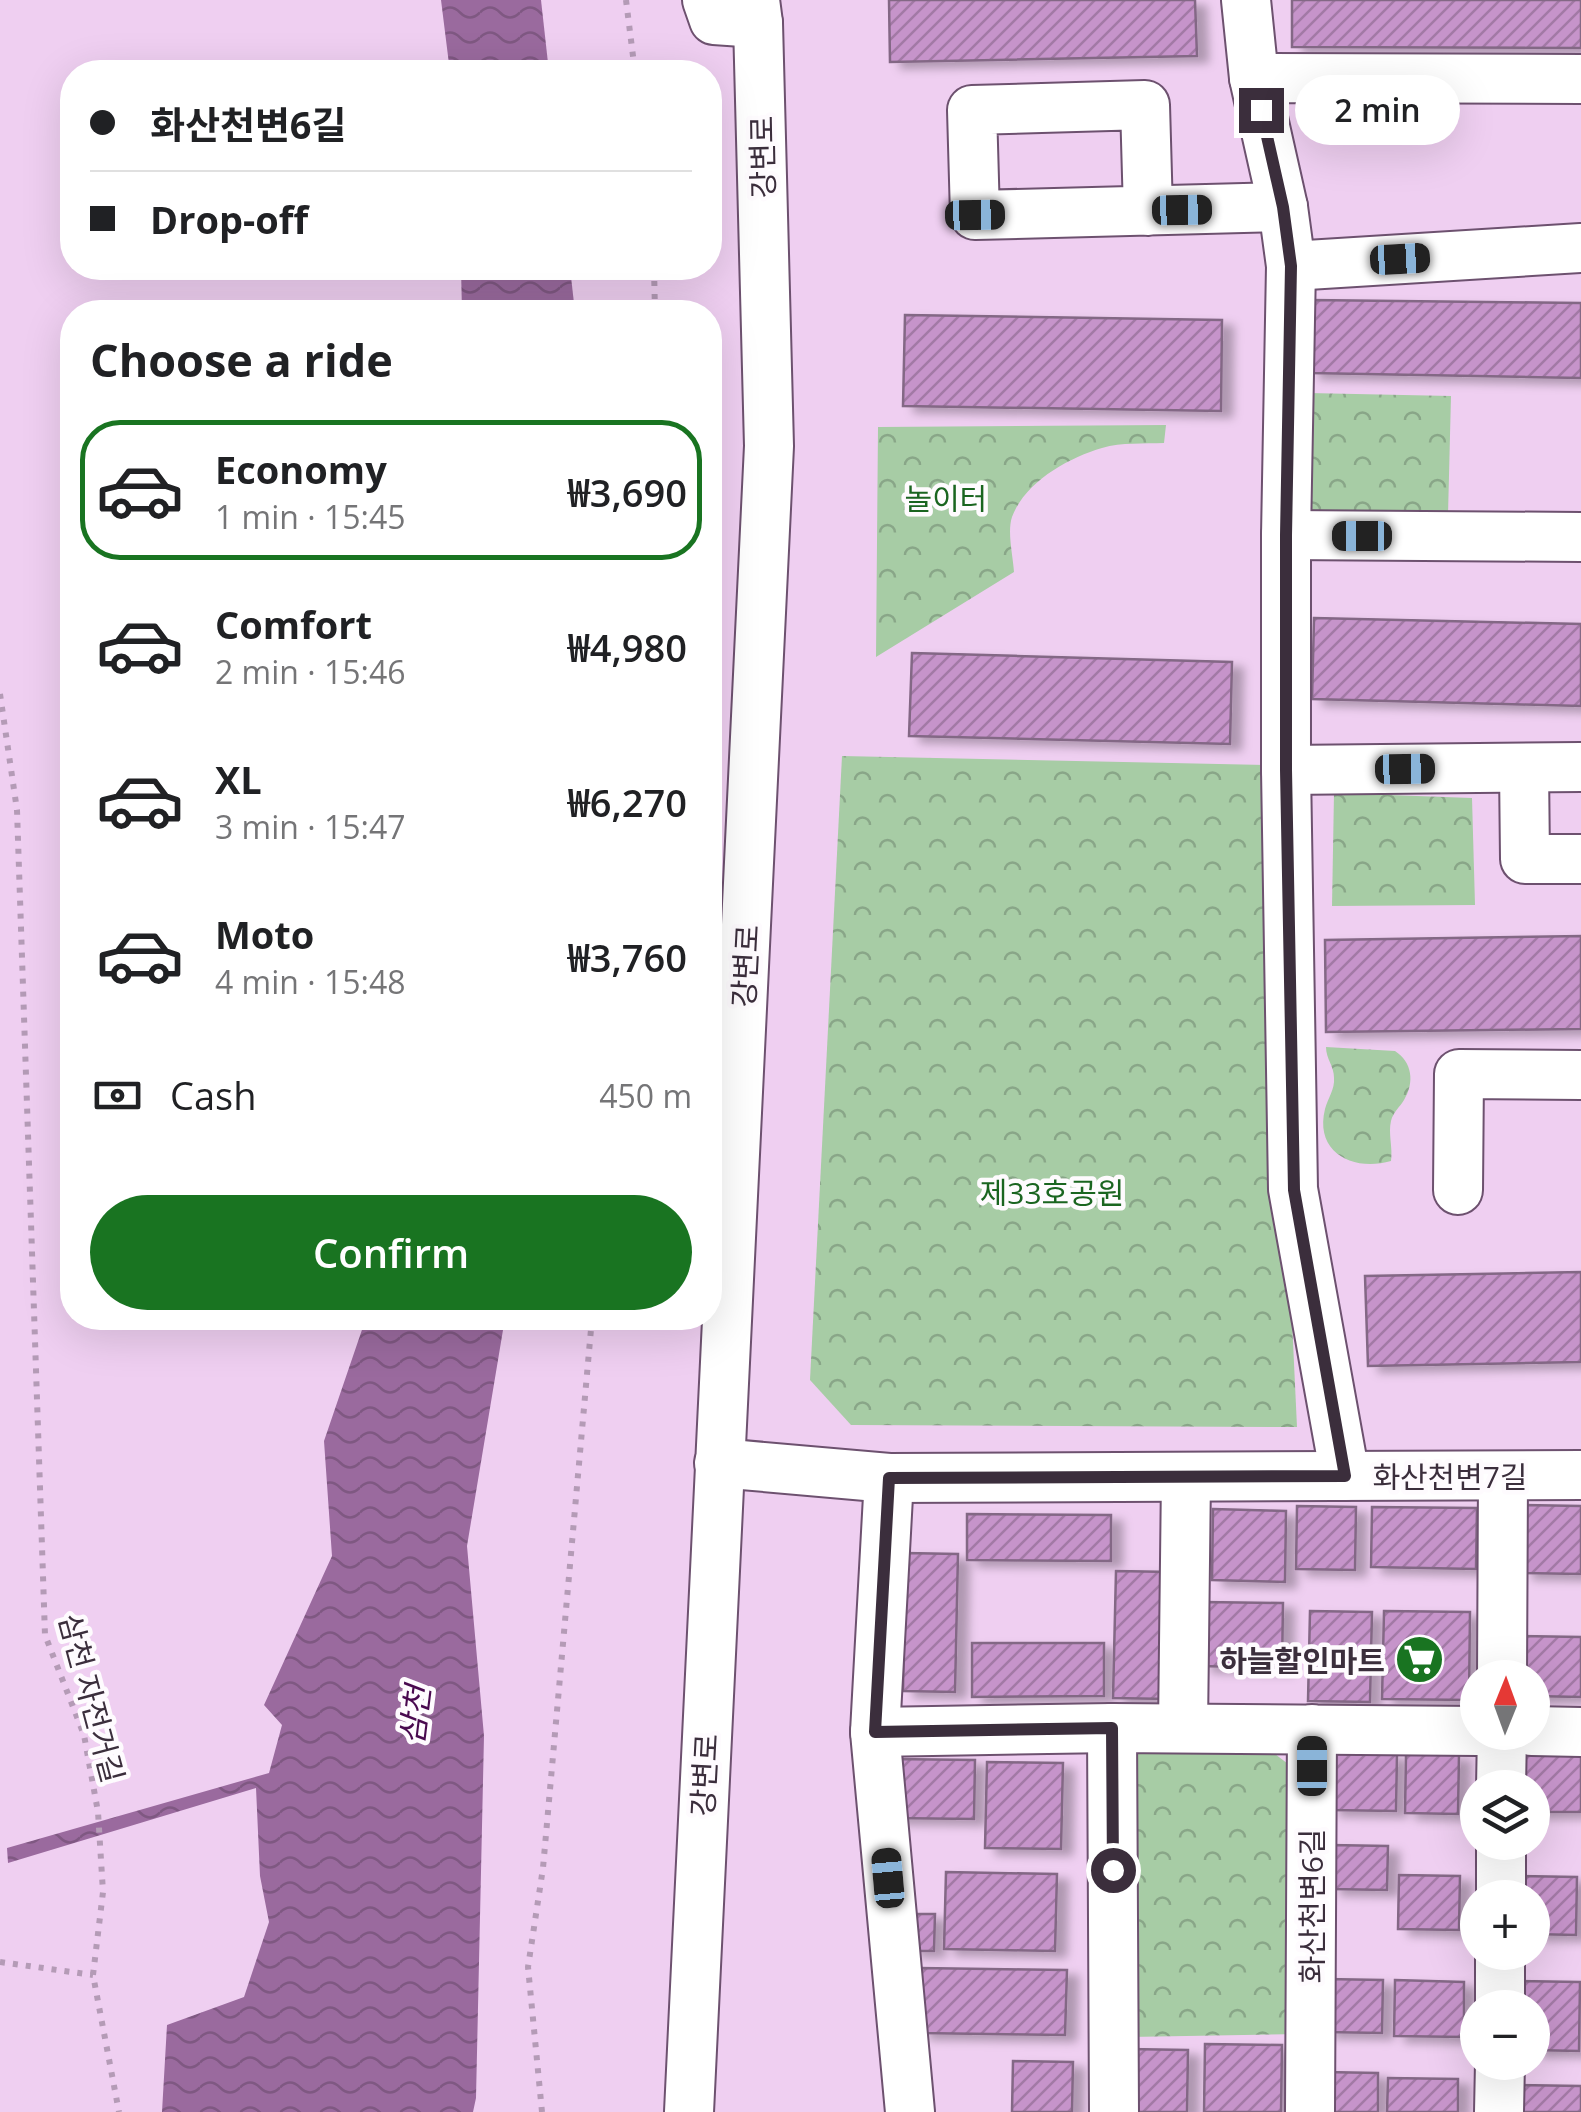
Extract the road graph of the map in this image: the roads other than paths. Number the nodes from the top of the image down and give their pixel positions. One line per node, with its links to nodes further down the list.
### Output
1 (707, 0): 3 (street)
2 (1246, 0): 4 (street)
3 (757, 11): 18 (street, 강변로)
4 (1254, 78): 5 (street); 6 (street)
5 (1581, 79)
6 (1283, 207): 7 (street); 9 (street)
7 (1148, 210)
8 (1581, 248): 9 (street)
9 (1291, 266): 10 (street)
10 (1286, 535): 11 (street); 14 (street)
11 (1581, 537)
12 (1581, 767): 13 (street)
13 (1524, 768): 14 (street); 15 (street)
14 (1286, 770): 19 (street)
15 (1581, 859)
16 (1581, 1075): 17 (street)
17 (1458, 1190)
18 (719, 1463): 23 (street, 화산천변7길); 33 (street, 강변로)
19 (1345, 1476): 20 (street, 화산천변7길); 22 (street, 화산천변7길)
20 (1503, 1476): 21 (street, 화산천변7길); 24 (street)
21 (1581, 1476)
22 (1186, 1477): 23 (street, 화산천변7길); 26 (street)
23 (889, 1478): 30 (street)
24 (1502, 1660)
25 (1112, 1728): 26 (street); 30 (street); 35 (street)
26 (1183, 1728): 27 (street)
27 (1312, 1730): 28 (street); 36 (street, 화산천변6길)
28 (1460, 1731)
29 (1550, 1731): 31 (street)
30 (875, 1732): 34 (street)
31 (1581, 1732)
32 (1500, 2080): 37 (street)
33 (688, 2112)
34 (910, 2112)
35 (1114, 2112)
36 (1310, 2112)
37 (1500, 2112)

